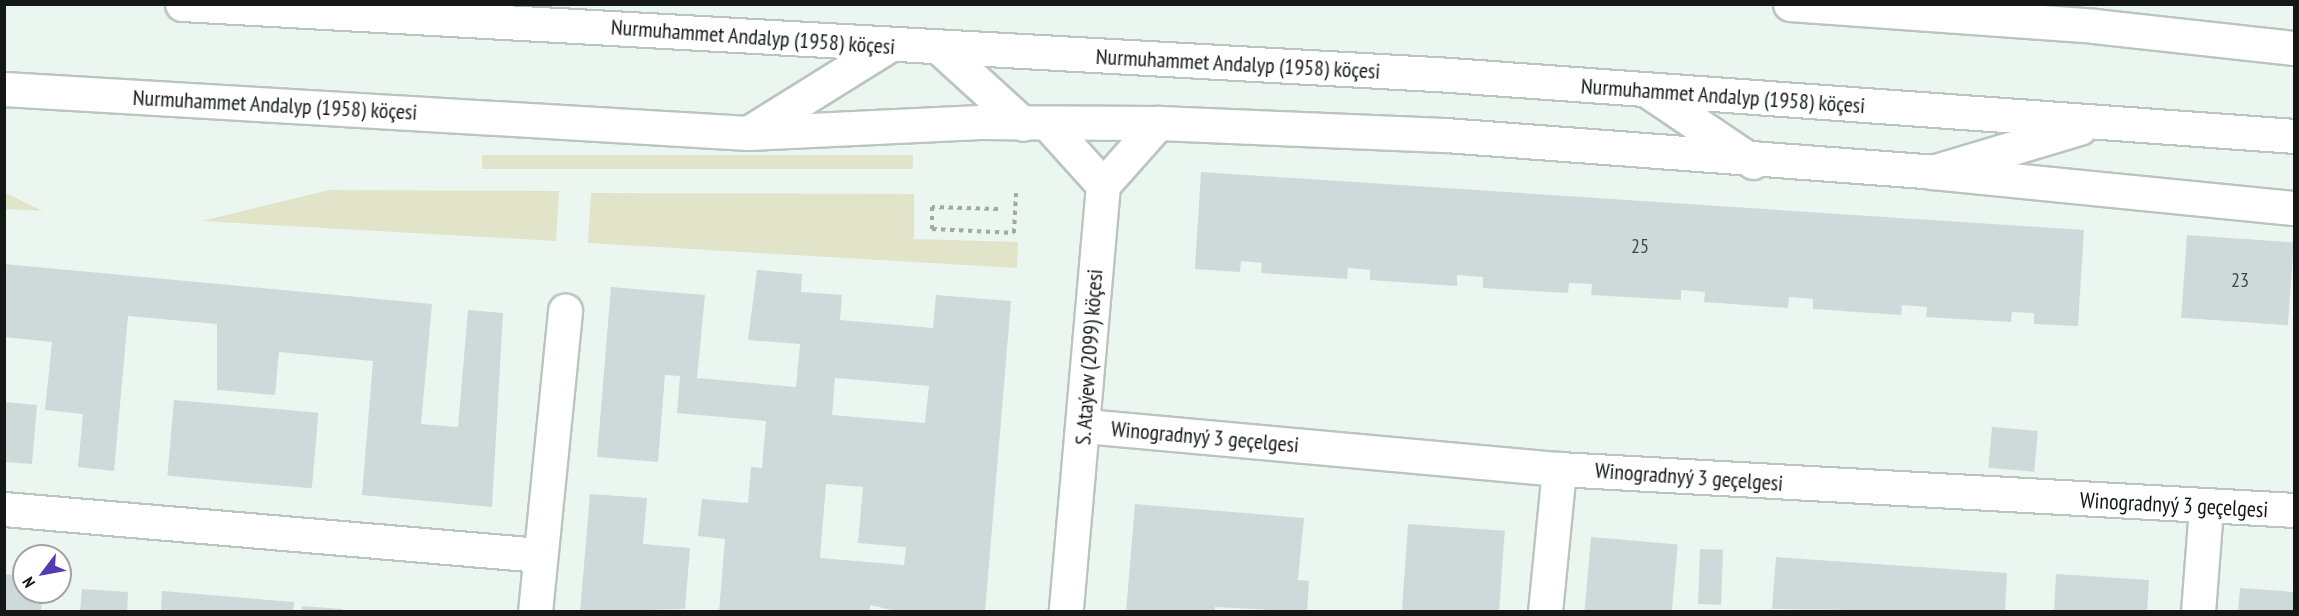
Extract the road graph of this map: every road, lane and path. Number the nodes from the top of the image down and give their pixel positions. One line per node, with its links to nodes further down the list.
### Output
1 (182, 4): 5 (street, Nurmuhammet Andalyp (1958) köçesi)
2 (1790, 4): 4 (street)
3 (2051, 4): 4 (street)
4 (2094, 26): 6 (street)
5 (888, 46): 7 (street, Nurmuhammet Andalyp (1958) köçesi); 13 (street)
6 (2295, 48)
7 (942, 49): 9 (street, Nurmuhammet Andalyp (1958) köçesi); 11 (street)
8 (4, 89): 13 (street, Nurmuhammet Andalyp (1958) köçesi)
9 (1649, 92): 10 (street, Nurmuhammet Andalyp (1958) köçesi); 15 (street)
10 (2102, 121): 14 (street, Nurmuhammet Andalyp (1958) köçesi); 16 (street)
11 (1035, 123): 12 (street, Nurmuhammet Andalyp (1958) köçesi); 13 (street, Nurmuhammet Andalyp (1958) köçesi); 17 (street)
12 (1158, 123): 15 (street, Nurmuhammet Andalyp (1958) köçesi); 17 (street)
13 (748, 133)
14 (2295, 136)
15 (1753, 162): 16 (street, Nurmuhammet Andalyp (1958) köçesi)
16 (1932, 172): 19 (street, Nurmuhammet Andalyp (1958) köçesi)
17 (1103, 185): 22 (street, S. Ataýew (2099) köçesi)
18 (1016, 193): 20 (path)
19 (2295, 208)
20 (998, 209)
21 (565, 310): 27 (street)
22 (1085, 426): 23 (street, Winogradnyý 3 geçelgesi); 29 (street, S. Ataýew (2099) köçesi)
23 (1559, 469): 24 (street, Winogradnyý 3 geçelgesi); 30 (street)
24 (2206, 508): 26 (street, Winogradnyý 3 geçelgesi); 31 (street)
25 (4, 509): 27 (street)
26 (2295, 510)
27 (540, 555): 28 (street)
28 (535, 612)
29 (1066, 612)
30 (1545, 612)
31 (2198, 612)

